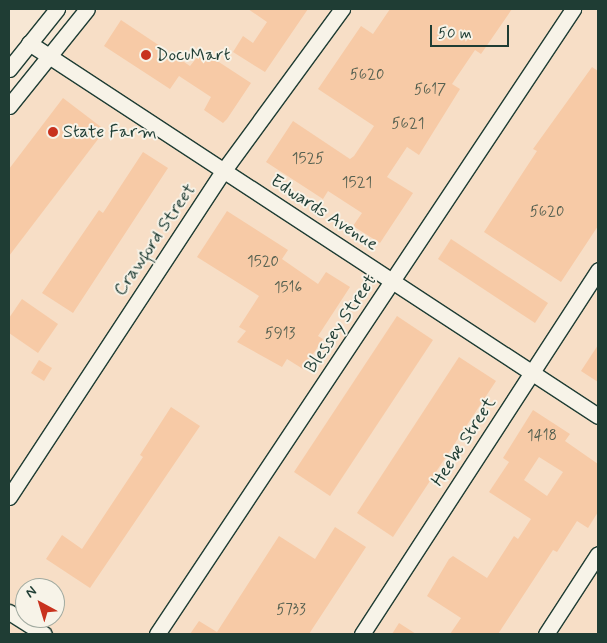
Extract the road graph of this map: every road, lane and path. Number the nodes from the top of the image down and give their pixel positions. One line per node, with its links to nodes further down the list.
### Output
1 (57, 9): 5 (street)
2 (86, 9): 6 (street)
3 (342, 9): 9 (street, Crawford Street)
4 (573, 9): 11 (street, Blessey Street)
5 (29, 43): 6 (street, Edwards Avenue); 7 (street)
6 (49, 56): 8 (street); 9 (street, Edwards Avenue)
7 (9, 69)
8 (9, 106)
9 (224, 170): 11 (street, Edwards Avenue); 14 (street, Crawford Street)
10 (598, 270): 12 (street, Heebe Street)
11 (392, 281): 12 (street, Edwards Avenue); 18 (street, Blessey Street)
12 (532, 373): 13 (street, Edwards Avenue); 19 (street, Heebe Street)
13 (598, 416)
14 (9, 497)
15 (598, 554): 20 (street)
16 (9, 612): 17 (street)
17 (44, 634)
18 (157, 634)
19 (362, 634)
20 (546, 634)

